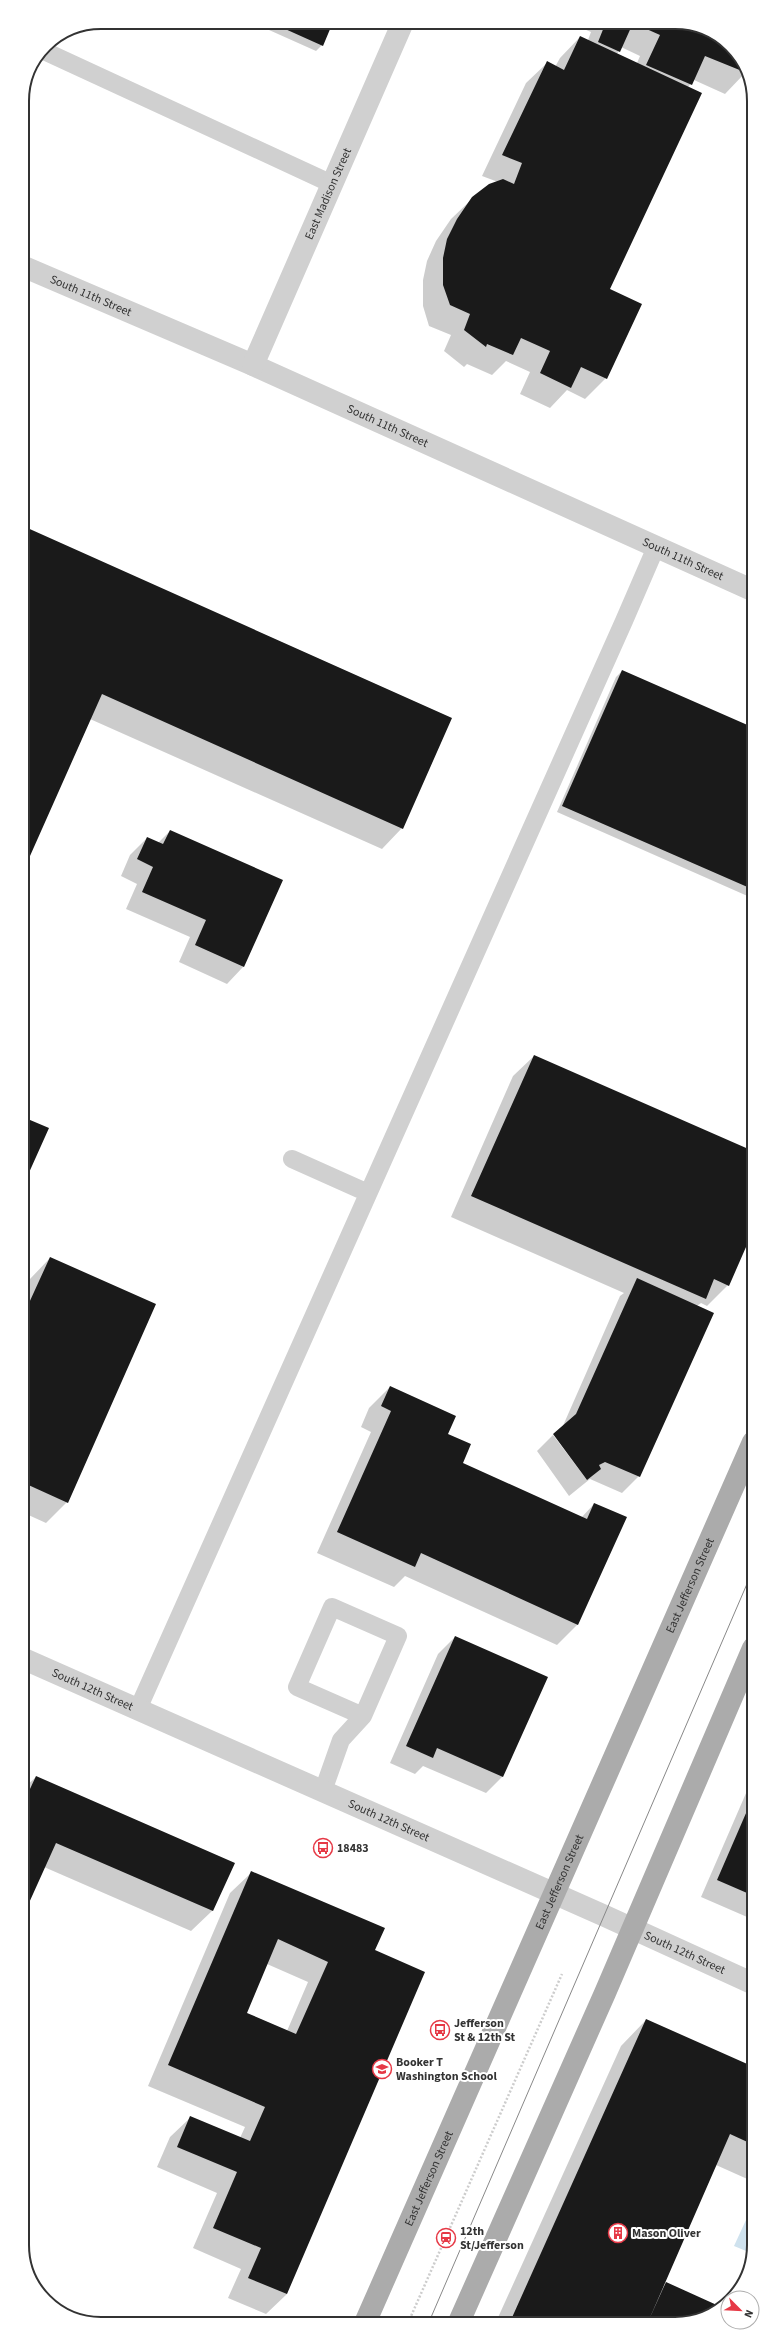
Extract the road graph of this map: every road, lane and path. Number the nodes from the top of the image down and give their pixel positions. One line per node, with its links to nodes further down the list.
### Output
1 (400, 29): 3 (street, East Madison Street)
2 (47, 53): 3 (lane)
3 (332, 184): 5 (street, East Madison Street)
4 (29, 269): 5 (street, South 11th Street)
5 (253, 365): 6 (street, South 11th Street)
6 (656, 547): 7 (street, South 11th Street); 9 (lane)
7 (747, 588)
8 (292, 1159): 9 (lane)
9 (368, 1194): 13 (lane)
10 (747, 1456): 16 (main road, East Jefferson Street)
11 (29, 1661): 13 (street, South 12th Street)
12 (747, 1662): 17 (main road)
13 (138, 1709): 15 (street, South 12th Street)
14 (362, 1716): 14 (lane); 15 (lane)
15 (323, 1791): 16 (street, South 12th Street)
16 (553, 1893): 17 (street, South 12th Street); 20 (main road, East Jefferson Street)
17 (634, 1928): 19 (street, South 12th Street); 22 (main road)
18 (562, 1974): 21 (path)
19 (747, 1981)
20 (368, 2317)
21 (410, 2317)
22 (461, 2317)

